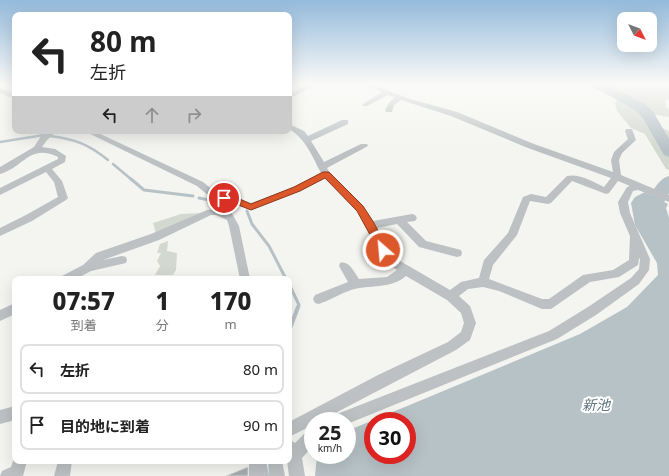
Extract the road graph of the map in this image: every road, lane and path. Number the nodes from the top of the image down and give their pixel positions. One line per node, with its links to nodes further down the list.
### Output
1 (390, 106): 3 (street)
2 (429, 106): 15 (street)
3 (389, 110)
4 (345, 122): 9 (street)
5 (292, 128): 9 (street)
6 (629, 131): 15 (street)
7 (49, 134): 11 (street)
8 (94, 134): 18 (street)
9 (307, 140): 13 (street)
10 (364, 146): 13 (street)
11 (37, 149): 12 (street); 14 (street)
12 (47, 168): 17 (street); 25 (street)
13 (324, 170): 20 (street); 24 (street)
14 (0, 171)
15 (617, 177): 16 (street); 36 (street)
16 (644, 188): 19 (street); 26 (street)
17 (0, 192)
18 (216, 197): 20 (street); 21 (street)
19 (669, 199)
20 (251, 207): 21 (street)
21 (230, 216): 27 (street); 35 (street)
22 (412, 218): 23 (street)
23 (399, 220): 24 (street); 28 (street)
24 (371, 225): 33 (street)
25 (0, 232)
26 (633, 232): 36 (street); 42 (street)
27 (112, 252): 30 (street); 32 (street)
28 (457, 253)
29 (122, 260): 30 (street)
30 (108, 262): 32 (street)
31 (344, 266): 37 (street)
32 (87, 268): 34 (street)
33 (404, 270): 37 (street); 38 (street)
34 (72, 276)
35 (244, 276)
36 (483, 282): 38 (street)
37 (356, 284): 39 (street)
38 (450, 296): 45 (street)
39 (319, 299)
40 (12, 310): 41 (street)
41 (0, 316)
42 (356, 413)
43 (12, 414): 44 (street)
44 (0, 417)
45 (292, 428)
46 (304, 441): 47 (street)
47 (292, 449)
48 (292, 454): 57 (street)
49 (19, 464): 53 (street)
50 (64, 464): 54 (street)
51 (256, 464): 55 (street)
52 (275, 464): 56 (street)
53 (7, 476)
54 (62, 476)
55 (257, 476)
56 (277, 476)
57 (297, 476)

